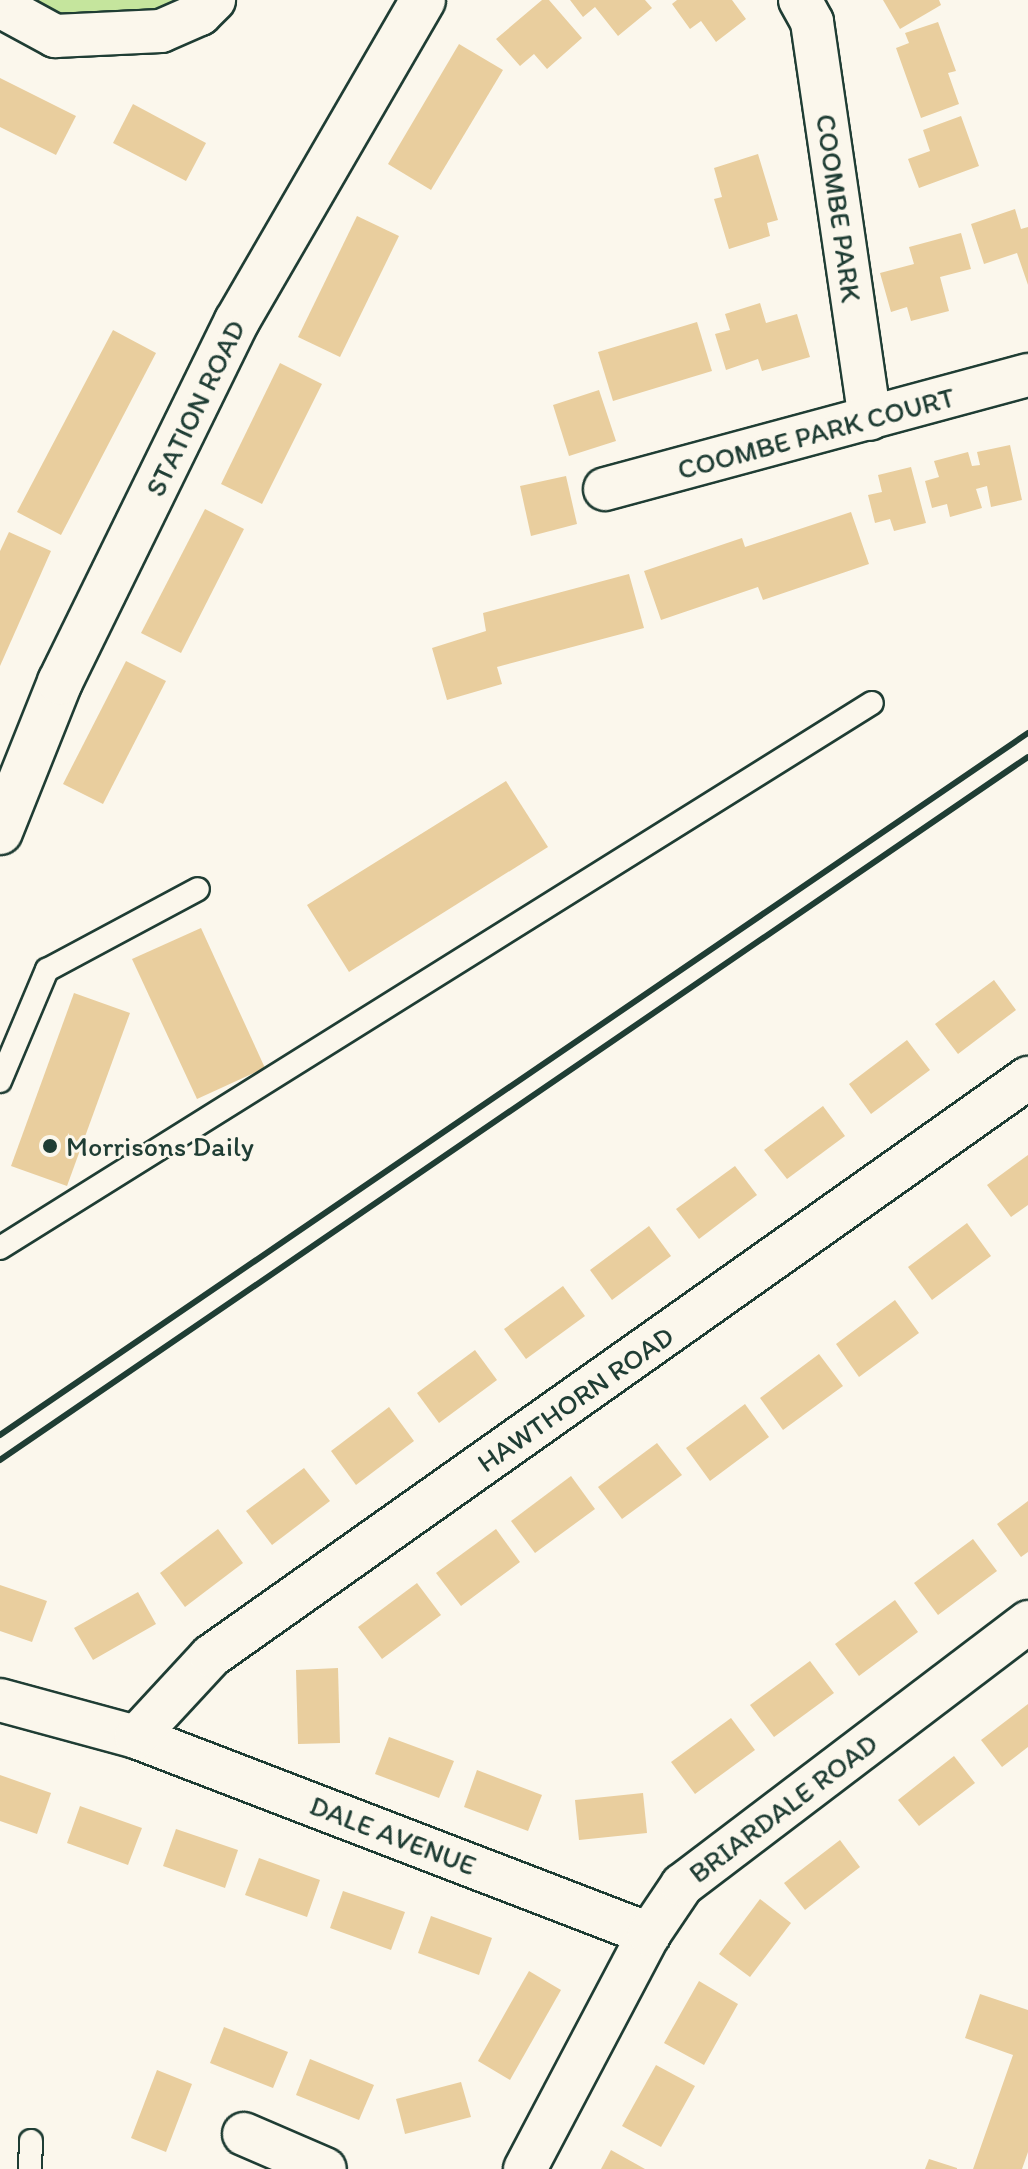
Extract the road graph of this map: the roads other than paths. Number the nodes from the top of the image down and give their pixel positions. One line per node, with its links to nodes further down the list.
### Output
1 (214, 0): 4 (street)
2 (423, 0): 9 (main road, STATION ROAD)
3 (800, 0): 6 (street, COOMBE PARK)
4 (0, 6)
5 (1028, 375): 6 (street, COOMBE PARK COURT)
6 (870, 419): 7 (street, COOMBE PARK COURT)
7 (605, 489)
8 (872, 703): 14 (lane)
9 (11, 771): 10 (main road, STATION ROAD)
10 (0, 832)
11 (198, 889): 13 (lane)
12 (1028, 1078): 17 (street, HAWTHORN ROAD)
13 (0, 1081)
14 (0, 1248)
15 (1028, 1622): 18 (street, BRIARDALE ROAD)
16 (0, 1700): 17 (street, DALE AVENUE)
17 (136, 1737): 18 (street, DALE AVENUE)
18 (649, 1934): 23 (street, BRIARDALE ROAD)
19 (244, 2134): 22 (street)
20 (31, 2141): 21 (lane)
21 (30, 2169)
22 (325, 2169)
23 (525, 2169)

